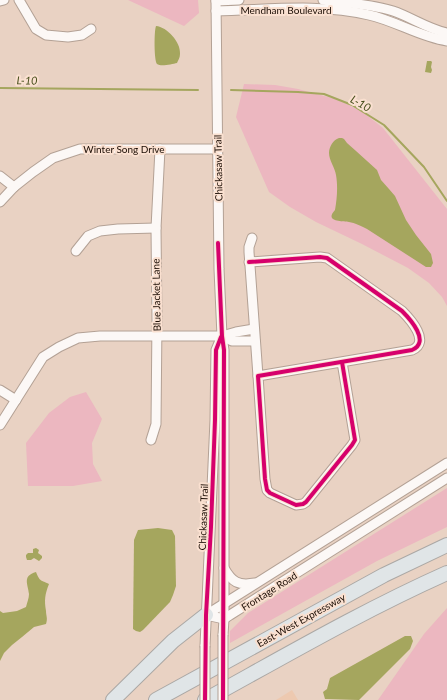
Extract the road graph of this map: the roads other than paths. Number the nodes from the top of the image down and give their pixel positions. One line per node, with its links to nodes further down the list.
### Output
1 (4, 0): 6 (street)
2 (19, 0): 8 (street)
3 (216, 0): 4 (street, Mendham Boulevard); 7 (street, Chickasaw Trail)
4 (239, 0)
5 (323, 0): 9 (street, Mendham Boulevard)
6 (0, 1)
7 (216, 11): 10 (street, Mendham Boulevard); 12 (street, Chickasaw Trail)
8 (91, 29)
9 (447, 33)
10 (447, 41)
11 (160, 149): 12 (street, Winter Song Drive); 14 (street, Winter Song Drive); 16 (street, Blue Jacket Lane)
12 (217, 149): 22 (street, Chickasaw Trail)
13 (0, 176): 14 (street)
14 (14, 187): 15 (street, Winter Song Drive)
15 (0, 202)
16 (156, 228): 18 (street); 21 (street, Blue Jacket Lane)
17 (252, 238): 19 (street)
18 (76, 251)
19 (249, 262): 20 (street); 24 (street)
20 (254, 329): 22 (street); 23 (street)
21 (157, 336): 22 (street); 27 (street); 29 (street, Blue Jacket Lane)
22 (222, 336): 23 (street); 33 (street, Chickasaw Trail); 37 (street, Chickasaw Trail)
23 (255, 341): 25 (street)
24 (342, 362): 25 (street); 25 (street)
25 (258, 376)
26 (0, 390): 27 (street)
27 (16, 400): 28 (street)
28 (0, 425)
29 (152, 440)
30 (447, 462): 35 (street, Frontage Road)
31 (447, 478): 38 (street, Frontage Road)
32 (447, 545): 40 (highway, East-West Expressway)
33 (224, 568): 35 (street); 36 (street, Chickasaw Trail)
34 (447, 573): 41 (highway)
35 (256, 582): 36 (street, Frontage Road)
36 (223, 605): 37 (street, Frontage Road); 38 (street, Chickasaw Trail)
37 (206, 615): 38 (street); 39 (highway); 41 (street, Chickasaw Trail, bridge)
38 (224, 619): 42 (street, Chickasaw Trail, bridge)
39 (113, 700)
40 (156, 700)
41 (205, 700)
42 (223, 700)

